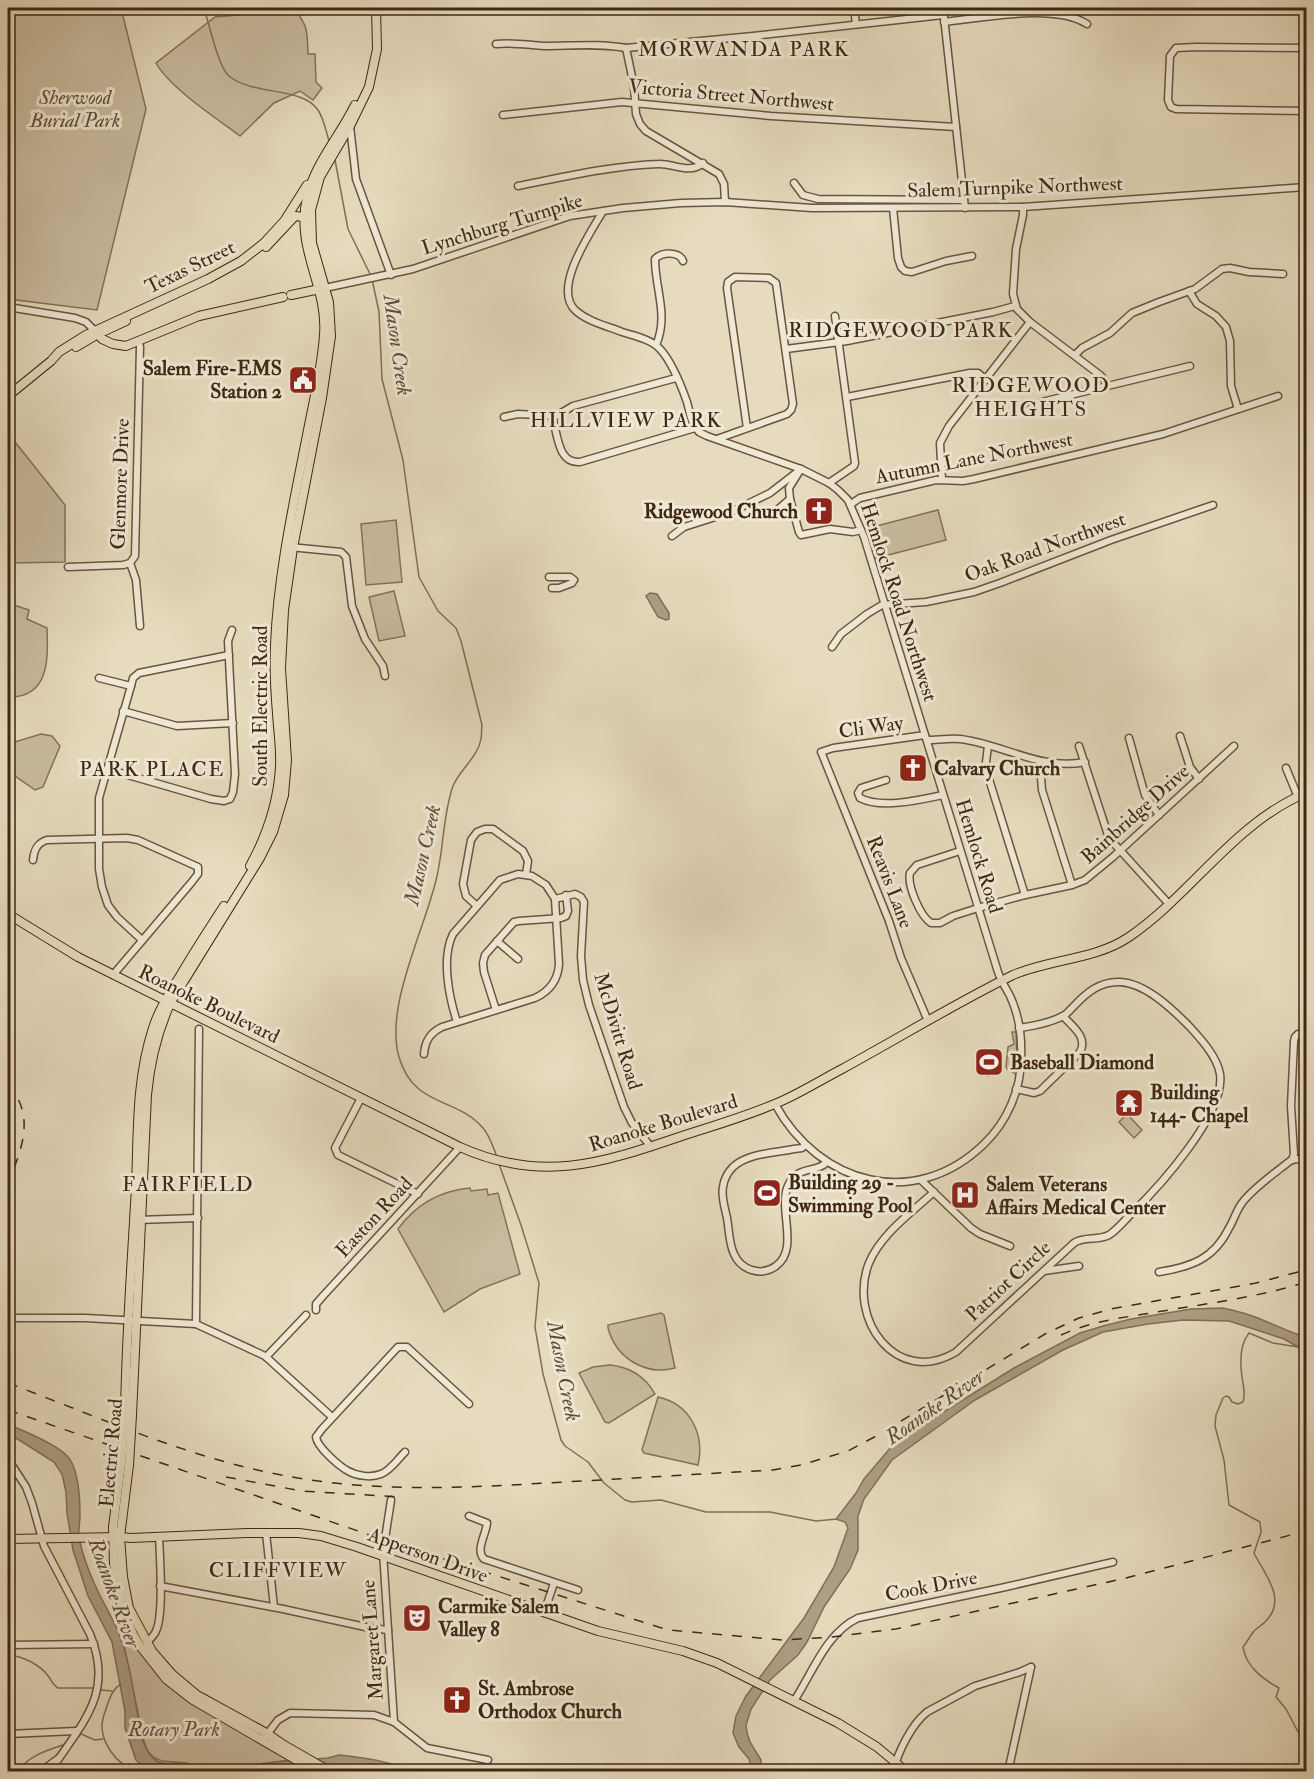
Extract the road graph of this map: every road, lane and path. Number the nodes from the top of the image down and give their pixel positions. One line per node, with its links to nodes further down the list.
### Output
1 (371, 8): 15 (main road, South Electric Road)
2 (376, 8): 15 (main road, South Electric Road)
3 (854, 8): 6 (street)
4 (943, 8): 5 (street)
5 (944, 18): 6 (street); 7 (street); 14 (street)
6 (856, 24): 9 (street)
7 (1087, 24)
8 (496, 44): 9 (street)
9 (626, 48): 11 (street)
10 (1306, 48): 12 (street)
11 (636, 103): 13 (street, Victoria Street Northwest); 14 (street, Victoria Street Northwest); 17 (street)
12 (1306, 111)
13 (503, 115)
14 (956, 127): 22 (street)
15 (345, 129): 16 (main road, South Electric Road); 32 (street)
16 (325, 161): 18 (main road, South Electric Road); 33 (main road, South Electric Road)
17 (703, 163): 20 (street); 23 (street)
18 (316, 171): 28 (main road, South Electric Road); 39 (main road, Texas Street)
19 (794, 183): 22 (street)
20 (518, 186)
21 (1306, 187): 24 (street, Salem Turnpike Northwest)
22 (964, 200): 26 (street)
23 (725, 202): 25 (street, Salem Turnpike Northwest); 27 (street, Lynchburg Turnpike)
24 (1023, 207): 26 (street, Salem Turnpike Northwest); 35 (street)
25 (893, 208): 26 (street, Salem Turnpike Northwest); 29 (street)
26 (965, 208)
27 (603, 211): 32 (street, Lynchburg Turnpike); 42 (street)
28 (304, 218): 33 (main road, South Electric Road); 39 (main road, Texas Street)
29 (972, 256)
30 (683, 261): 42 (street)
31 (1283, 274): 34 (street)
32 (388, 275): 33 (street, Lynchburg Turnpike)
33 (322, 289): 40 (main road, Lynchburg Turnpike); 68 (main road, South Electric Road)
34 (1189, 291): 44 (street); 53 (street)
35 (1015, 306): 38 (street); 41 (street)
36 (8, 307): 39 (street, Lynchburg Turnpike)
37 (835, 315): 41 (street)
38 (1030, 322): 44 (street); 47 (street)
39 (96, 332): 40 (main road, Lynchburg Turnpike); 49 (main road, Texas Street)
40 (139, 342): 69 (street, Glenmore Drive)
41 (839, 342): 43 (street); 51 (street)
42 (656, 345): 46 (street)
43 (786, 349): 57 (street); 57 (street)
44 (1075, 355): 48 (street)
45 (1190, 366): 48 (street)
46 (676, 378): 55 (street); 56 (street)
47 (986, 380): 51 (street); 60 (street)
48 (1106, 387): 52 (street)
49 (8, 396)
50 (1278, 396): 53 (street, Autumn Lane Northwest)
51 (847, 397): 61 (street)
52 (1032, 408)
53 (1238, 409): 60 (street, Autumn Lane Northwest)
54 (504, 417): 55 (street)
55 (552, 417): 56 (street)
56 (695, 428): 58 (street, Hemlock Road Northwest)
57 (747, 428): 58 (street)
58 (716, 440): 59 (street, Hemlock Road Northwest)
59 (801, 469): 61 (street, Hemlock Road Northwest); 62 (street); 67 (street)
60 (942, 480): 63 (street, Autumn Lane Northwest)
61 (829, 483): 63 (street, Hemlock Road Northwest)
62 (790, 499): 65 (street); 66 (street)
63 (850, 504): 66 (street, Hemlock Road Northwest)
64 (1213, 505): 73 (street, Oak Road Northwest)
65 (775, 512)
66 (861, 530): 73 (street, Hemlock Road Northwest)
67 (672, 536)
68 (290, 547): 78 (street); 118 (main road, South Electric Road)
69 (130, 563): 70 (street, Glenmore Drive); 74 (street)
70 (68, 567)
71 (549, 577): 72 (street)
72 (552, 588)
73 (884, 605): 76 (street); 84 (street, Hemlock Road Northwest)
74 (140, 626)
75 (232, 630): 77 (street)
76 (832, 647)
77 (229, 655): 80 (street); 82 (street)
78 (385, 676)
79 (99, 678): 80 (street)
80 (130, 686): 81 (street)
81 (123, 711): 82 (street); 93 (street)
82 (233, 723): 93 (street)
83 (1180, 736): 94 (street)
84 (926, 737): 86 (street, Cli Way); 89 (street, Cli Way); 96 (street, Hemlock Road)
85 (1129, 738): 98 (street)
86 (988, 746): 90 (street, Cli Way); 106 (street)
87 (1079, 746): 91 (street)
88 (1234, 746): 94 (street, Bainbridge Drive)
89 (822, 753): 121 (street, Reavis Lane)
90 (1043, 762): 91 (street, Cli Way); 104 (street)
91 (1085, 762): 101 (street)
92 (1286, 768): 97 (street)
93 (106, 769): 99 (street)
94 (1199, 779): 98 (street, Bainbridge Drive)
95 (886, 780): 96 (street)
96 (943, 795): 100 (street, Hemlock Road)
97 (1302, 795): 108 (main road, Roanoke Boulevard)
98 (1159, 815): 101 (street, Bainbridge Drive)
99 (99, 839): 102 (street); 113 (street); 113 (street)
100 (960, 851): 110 (street, Hemlock Road); 110 (street, Bainbridge Drive)
101 (1120, 851): 104 (street, Bainbridge Drive); 108 (street)
102 (33, 860)
103 (526, 874): 107 (street); 109 (street); 109 (street)
104 (1072, 885): 106 (street, Bainbridge Drive)
105 (566, 895): 107 (street); 112 (street); 132 (street, McDivitt Road)
106 (1025, 895): 110 (street, Bainbridge Drive)
107 (555, 899): 112 (street)
108 (1168, 903): 117 (main road, Roanoke Boulevard)
109 (477, 906): 122 (street)
110 (978, 908): 117 (street, Hemlock Road)
111 (8, 914): 116 (main road, Roanoke Boulevard)
112 (557, 918): 114 (street); 119 (street)
113 (142, 940): 116 (street)
114 (497, 941): 115 (street); 119 (street)
115 (518, 959)
116 (113, 975): 118 (main road, Roanoke Boulevard)
117 (1001, 981): 121 (main road, Roanoke Boulevard); 123 (street, Hemlock Road)
118 (168, 1001): 128 (main road, Roanoke Boulevard); 140 (main road, South Electric Road)
119 (496, 1010): 122 (street)
120 (1063, 1016): 123 (street, Patriot Circle); 127 (street); 142 (street, Patriot Circle)
121 (928, 1021): 129 (main road, Roanoke Boulevard)
122 (457, 1022): 126 (street)
123 (1019, 1028): 127 (street, Hemlock Road)
124 (199, 1029): 139 (street)
125 (1306, 1034): 133 (street)
126 (424, 1054)
127 (1016, 1089): 136 (street, Hemlock Road)
128 (361, 1098): 131 (main road, Roanoke Boulevard); 138 (street)
129 (775, 1104): 130 (street, Hemlock Road); 132 (main road, Roanoke Boulevard)
130 (805, 1145): 135 (street, Hemlock Road); 135 (street)
131 (460, 1147): 132 (main road, Roanoke Boulevard); 138 (street, Easton Road)
132 (651, 1147)
133 (1292, 1160): 134 (street); 146 (street)
134 (1306, 1160)
135 (827, 1162): 136 (street, Hemlock Road)
136 (921, 1180): 137 (street)
137 (934, 1192): 141 (street); 145 (street, Patriot Circle)
138 (418, 1194): 147 (street, Easton Road)
139 (198, 1218): 140 (street); 151 (street)
140 (137, 1220): 150 (main road, South Electric Road)
141 (1011, 1246)
142 (1062, 1254): 144 (street); 145 (street, Patriot Circle)
143 (1079, 1266): 144 (street)
144 (1070, 1268): 145 (street)
145 (1043, 1271)
146 (1158, 1272)
147 (316, 1310)
148 (306, 1315): 152 (street)
149 (8, 1318): 150 (street)
150 (132, 1321): 151 (street); 160 (main road, Electric Road, bridge)
151 (196, 1324): 152 (street)
152 (266, 1357): 154 (street)
153 (469, 1404): 154 (street)
154 (332, 1417): 155 (street)
155 (405, 1452)
156 (8, 1459): 162 (street)
157 (391, 1500): 164 (street, Margaret Lane)
158 (470, 1516): 166 (street)
159 (267, 1533): 161 (main road, Apperson Drive); 164 (main road, Apperson Drive); 169 (street)
160 (117, 1537): 161 (main road, Apperson Drive); 162 (main road, Apperson Drive); 172 (main road, Electric Road); 179 (main road, Electric Road)
161 (159, 1537): 167 (street)
162 (42, 1538): 163 (main road, Apperson Drive); 173 (street)
163 (8, 1539)
164 (383, 1556): 170 (main road, Apperson Drive); 171 (street, Margaret Lane)
165 (1113, 1562): 175 (street, Cook Drive)
166 (554, 1583): 168 (street); 170 (street)
167 (160, 1586): 169 (street); 172 (street)
168 (578, 1590)
169 (274, 1607): 171 (street)
170 (543, 1612): 175 (main road, Apperson Drive)
171 (388, 1630): 176 (street, Margaret Lane)
172 (147, 1642): 179 (main road, Electric Road)
173 (94, 1644): 174 (street); 177 (street)
174 (8, 1645)
175 (794, 1701): 183 (main road, Apperson Drive)
176 (394, 1722): 179 (street); 182 (street)
177 (76, 1731): 178 (street); 181 (street)
178 (8, 1734)
179 (265, 1737): 180 (main road, Electric Road)
180 (282, 1748): 186 (main road, Electric Road); 187 (main road, Electric Road)
181 (59, 1757): 184 (street); 185 (street)
182 (488, 1760)
183 (895, 1763): 188 (street); 189 (main road, Apperson Drive); 190 (street)
184 (40, 1772)
185 (50, 1772)
186 (317, 1772)
187 (331, 1772)
188 (893, 1772)
189 (907, 1772)
190 (1008, 1772)

